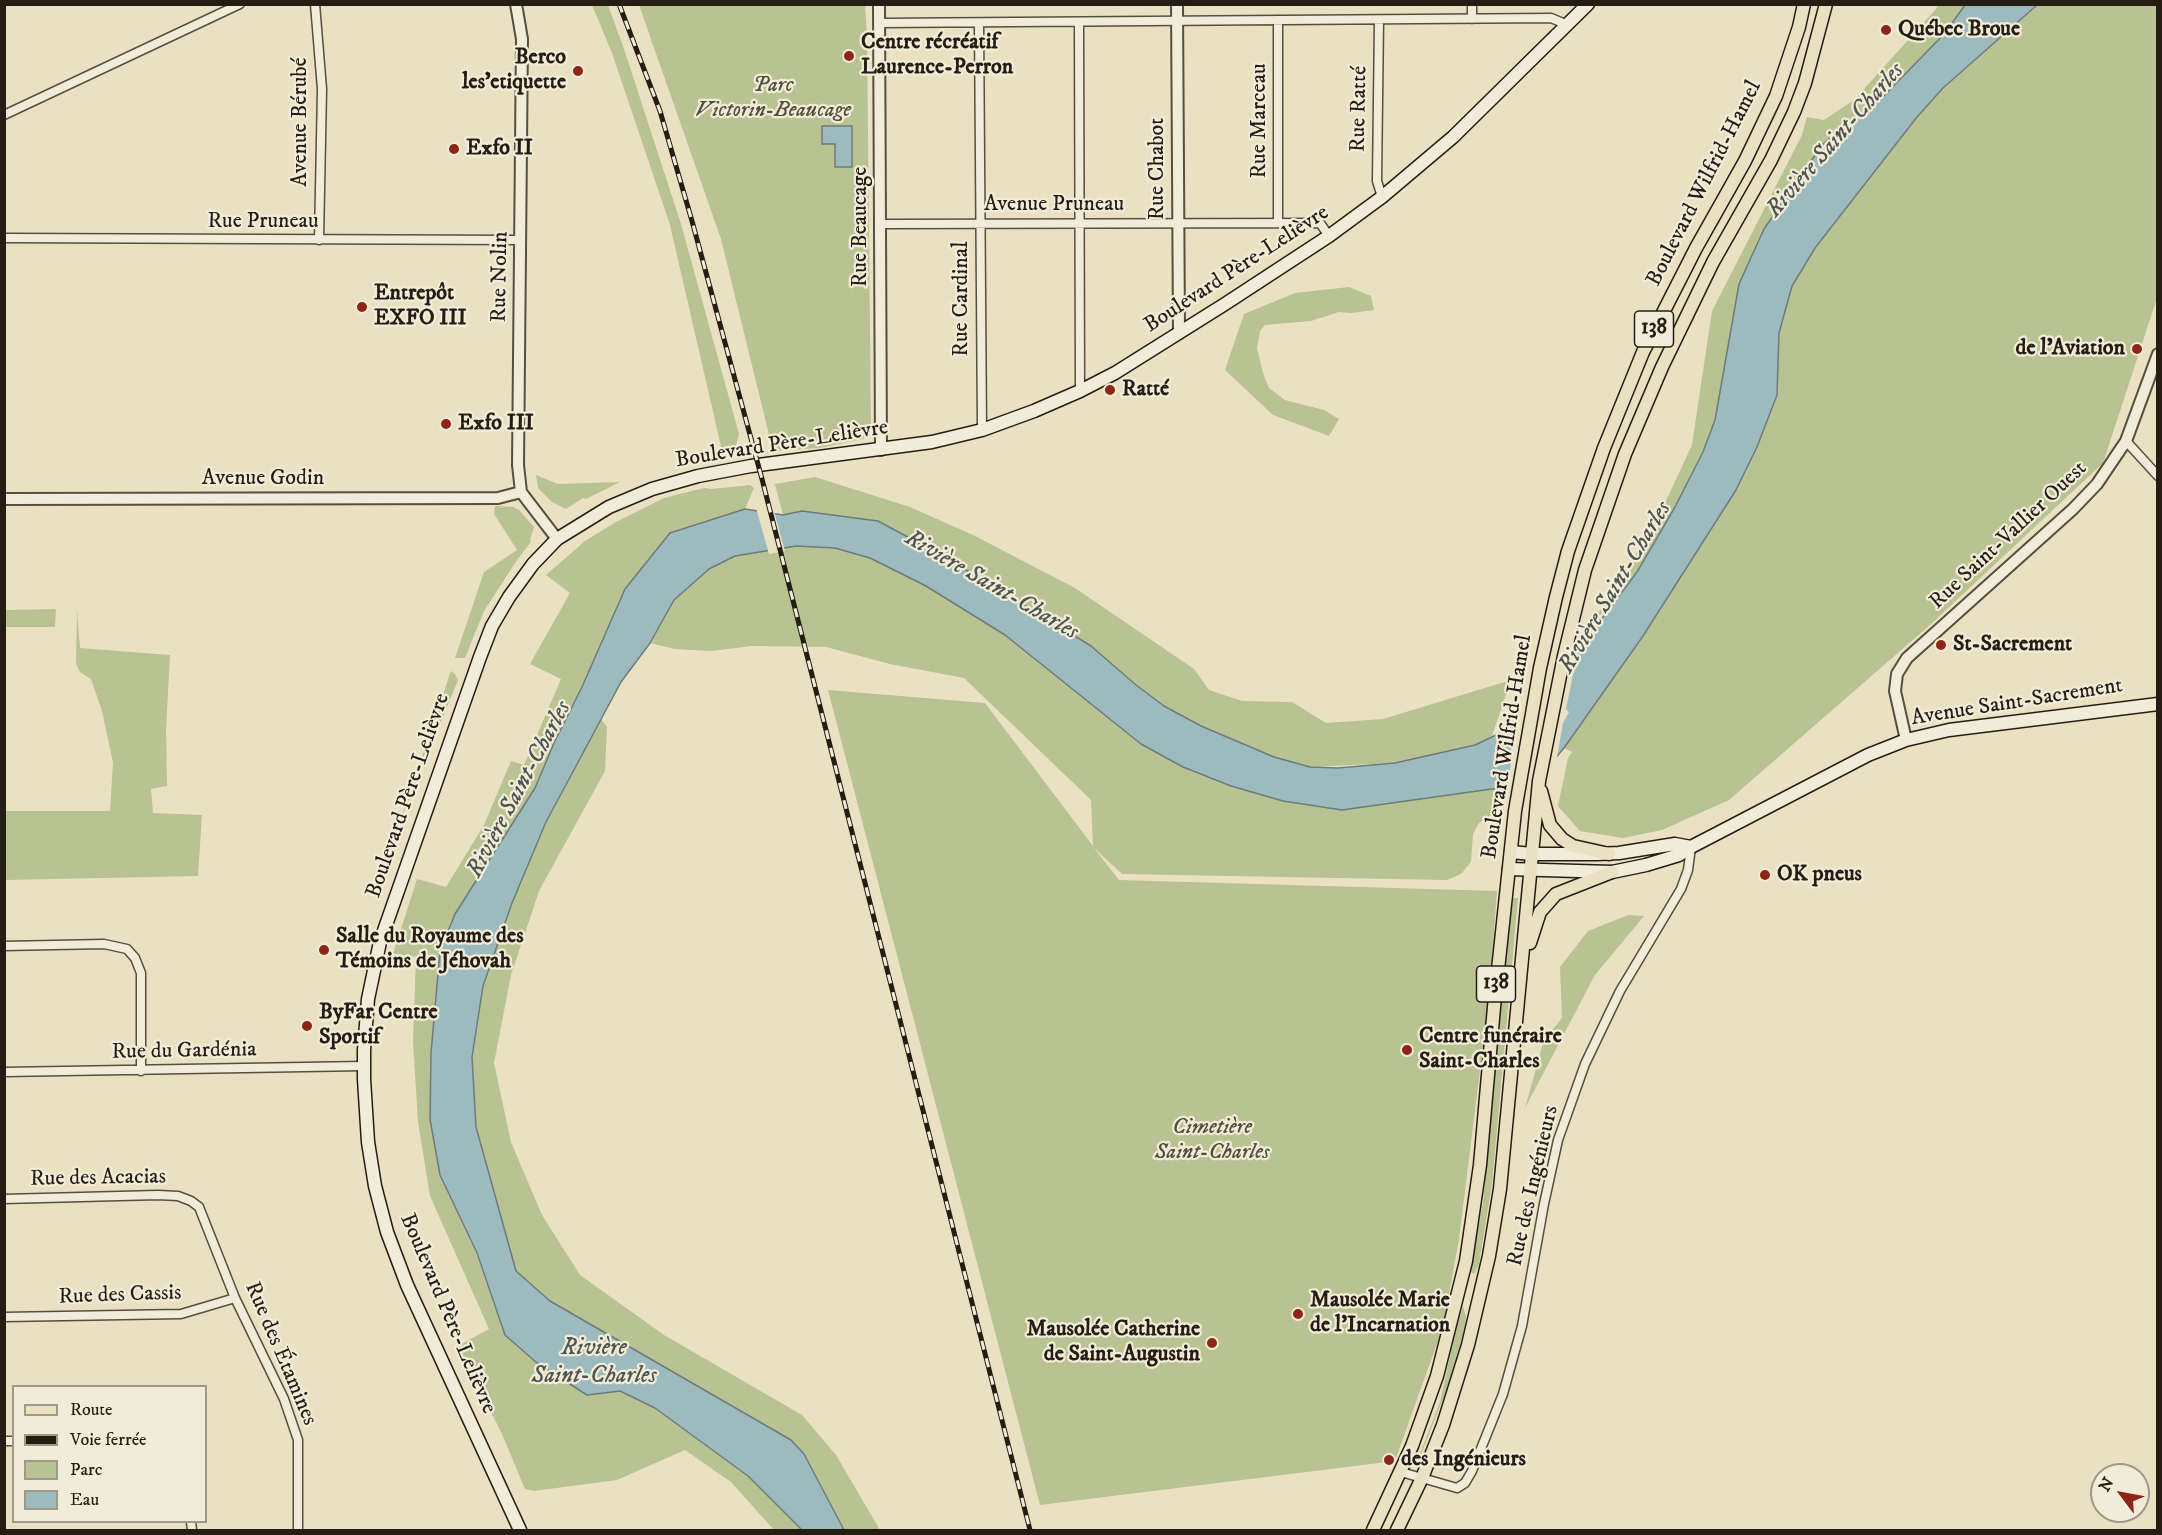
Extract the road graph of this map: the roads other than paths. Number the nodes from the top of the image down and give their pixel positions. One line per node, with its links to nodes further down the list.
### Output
1 (240, 4): 18 (street)
2 (315, 4): 27 (street, Avenue Bérubé)
3 (516, 4): 28 (street, Rue Nolin)
4 (879, 4): 15 (street, Rue Beaucage)
5 (1177, 4): 11 (street, Rue Chabot)
6 (1472, 4): 10 (street)
7 (1588, 4): 17 (main road, Boulevard Père-Lelièvre)
8 (1803, 4): 44 (main road, Boulevard Wilfrid-Hamel / 138)
9 (1827, 4): 42 (main road, Boulevard Wilfrid-Hamel / 138)
10 (1472, 19): 13 (street); 17 (street)
11 (1178, 20): 12 (street); 14 (street); 23 (street, Rue Chabot)
12 (1278, 20): 13 (street); 20 (street, Rue Marceau)
13 (1379, 20): 19 (street, Rue Ratté)
14 (1079, 22): 16 (street); 22 (street)
15 (880, 23): 16 (street); 24 (street, Rue Beaucage)
16 (979, 23): 21 (street, Rue Cardinal)
17 (1568, 25): 19 (main road, Boulevard Père-Lelièvre)
18 (4, 115)
19 (1382, 197): 25 (main road, Boulevard Père-Lelièvre)
20 (1278, 222): 23 (street, Avenue Pruneau); 25 (street, Avenue Pruneau)
21 (979, 223): 22 (street, Avenue Pruneau); 24 (street, Avenue Pruneau); 33 (street, Rue Cardinal)
22 (1079, 223): 23 (street, Avenue Pruneau); 32 (street)
23 (1177, 223): 29 (street, Rue Chabot)
24 (880, 224): 35 (street, Rue Beaucage)
25 (1329, 236): 29 (main road, Boulevard Père-Lelièvre)
26 (4, 238): 27 (street, Rue Pruneau)
27 (319, 240): 28 (street, Rue Pruneau)
28 (521, 240): 37 (street, Rue Nolin)
29 (1179, 333): 32 (main road, Boulevard Père-Lelièvre)
30 (2157, 354): 31 (street, Rue Saint-Vallier Ouest)
31 (2155, 368): 34 (street, Rue Saint-Vallier Ouest)
32 (1080, 391): 33 (main road, Boulevard Père-Lelièvre)
33 (982, 430): 35 (main road, Boulevard Père-Lelièvre)
34 (2126, 441): 36 (street); 41 (street, Rue Saint-Vallier Ouest)
35 (881, 450): 39 (main road, Boulevard Père-Lelièvre)
36 (2157, 476)
37 (521, 492): 38 (street, Avenue Godin); 39 (street)
38 (4, 500)
39 (557, 539): 52 (main road, Boulevard Père-Lelièvre)
40 (2157, 704): 41 (main road, Avenue Saint-Sacrement)
41 (1906, 741): 43 (main road, Avenue Saint-Sacrement)
42 (1539, 781): 45 (main road, Boulevard Wilfrid-Hamel / 138); 46 (main road)
43 (1691, 847): 46 (main road, Avenue Saint-Sacrement); 49 (main road, Avenue Saint-Sacrement); 60 (street, Rue des Ingénieurs)
44 (1510, 852): 45 (main road, Avenue Saint-Sacrement); 47 (main road, Boulevard Wilfrid-Hamel / 138)
45 (1532, 854): 46 (main road, Avenue Saint-Sacrement); 48 (main road, Boulevard Wilfrid-Hamel / 138)
46 (1609, 854)
47 (1509, 869): 48 (main road, Avenue Saint-Sacrement); 59 (main road, Boulevard Wilfrid-Hamel / 138)
48 (1530, 869): 49 (main road, Avenue Saint-Sacrement); 51 (main road, Boulevard Wilfrid-Hamel / 138)
49 (1612, 872): 51 (main road)
50 (4, 946): 53 (street)
51 (1521, 976): 60 (main road, Boulevard Wilfrid-Hamel / 138)
52 (364, 1066): 53 (street, Rue du Gardénia); 62 (main road, Boulevard Père-Lelièvre)
53 (141, 1071): 54 (street, Rue du Gardénia)
54 (4, 1072)
55 (4, 1198): 56 (street, Rue des Acacias)
56 (191, 1201): 57 (street, Rue des Étamines)
57 (236, 1298): 58 (street, Rue des Cassis); 61 (street, Rue des Étamines)
58 (4, 1317)
59 (1401, 1472): 60 (street, Rue des Ingénieurs); 63 (main road, Boulevard Wilfrid-Hamel / 138)
60 (1422, 1478): 64 (main road, Boulevard Wilfrid-Hamel / 138)
61 (298, 1530)
62 (520, 1530)
63 (1373, 1530)
64 (1397, 1530)

